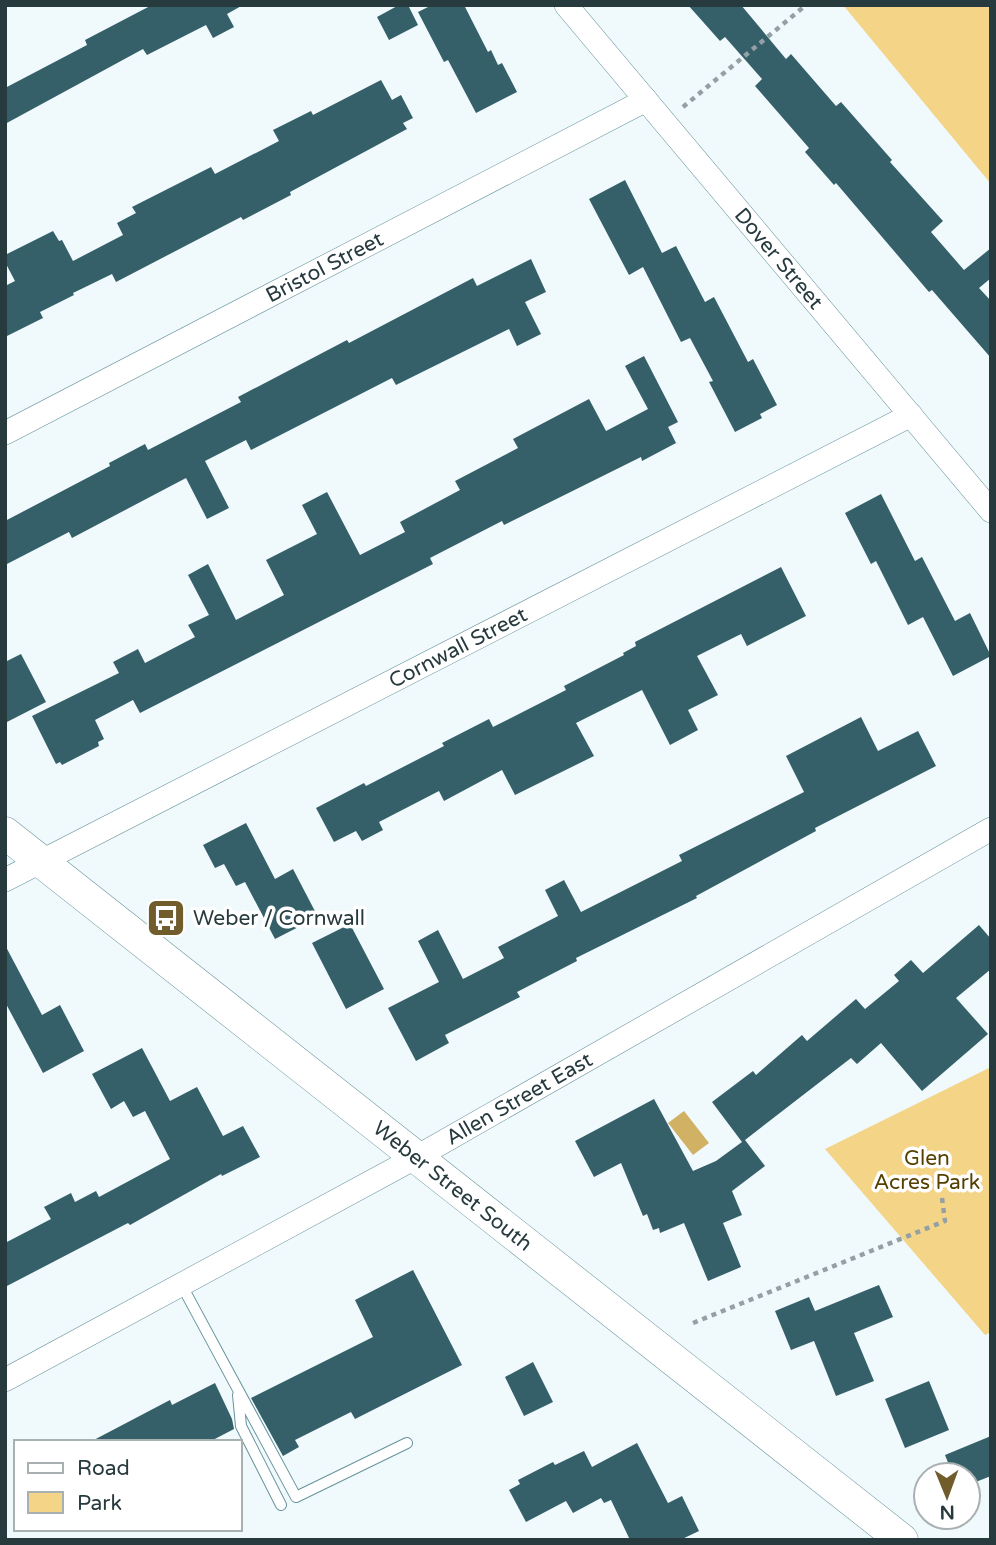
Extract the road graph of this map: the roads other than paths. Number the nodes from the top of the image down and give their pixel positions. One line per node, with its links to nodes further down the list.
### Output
1 (566, 5): 2 (street, Dover Street)
2 (646, 100): 3 (street, Dover Street); 4 (street, Bristol Street)
3 (911, 415): 5 (street, Dover Street); 8 (street, Cornwall Street)
4 (5, 433)
5 (991, 511)
6 (991, 829): 10 (street, Allen Street East)
7 (5, 833): 8 (main road, Weber Street South)
8 (42, 861): 9 (street, Cornwall Street); 10 (main road, Weber Street South)
9 (5, 880)
10 (415, 1158): 11 (street, Allen Street East); 16 (main road, Weber Street South)
11 (181, 1284): 12 (street, Allen Street East); 13 (lane)
12 (5, 1380)
13 (237, 1389): 14 (lane); 15 (lane)
14 (408, 1443)
15 (281, 1505)
16 (902, 1540)

